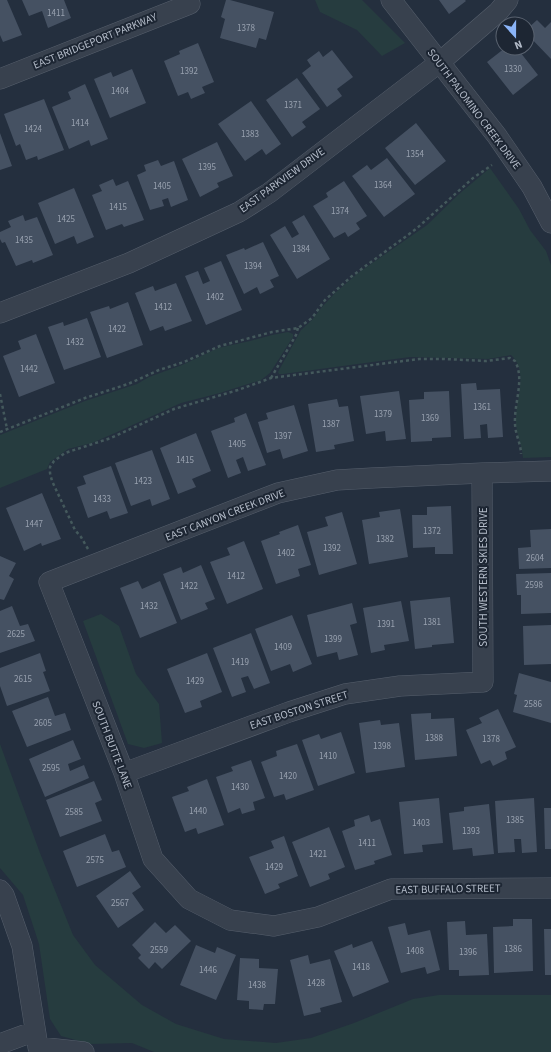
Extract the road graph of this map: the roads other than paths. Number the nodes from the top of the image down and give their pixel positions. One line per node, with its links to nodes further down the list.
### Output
1 (391, 0): 4 (street, SOUTH PALOMINO CREEK DRIVE)
2 (508, 0): 4 (street, EAST PARKVIEW DRIVE)
3 (189, 2): 5 (street, EAST BRIDGEPORT PARKWAY)
4 (440, 62): 6 (street, SOUTH PALOMINO CREEK DRIVE); 7 (street, EAST PARKVIEW DRIVE)
5 (0, 79)
6 (551, 223)
7 (0, 313)
8 (551, 471): 9 (street, EAST CANYON CREEK DRIVE)
9 (482, 473): 10 (street, EAST CANYON CREEK DRIVE); 11 (street, SOUTH WESTERN SKIES DRIVE)
10 (49, 582): 12 (street, SOUTH BUTTE LANE)
11 (483, 682): 12 (street, EAST BOSTON STREET)
12 (124, 773): 15 (street, SOUTH BUTTE LANE)
13 (551, 888): 15 (street, EAST BUFFALO STREET)
14 (0, 890): 16 (street)
15 (189, 899)
16 (35, 1031): 17 (street); 18 (street)
17 (0, 1044)
18 (84, 1052)

